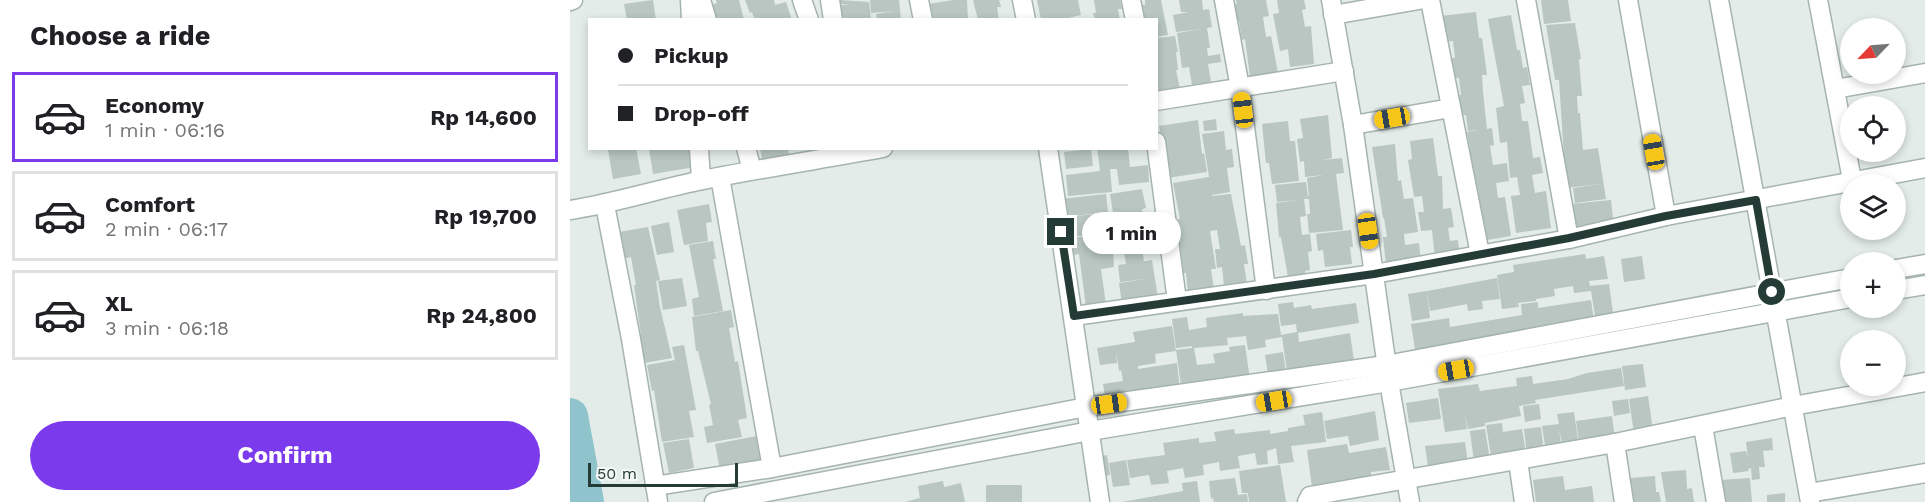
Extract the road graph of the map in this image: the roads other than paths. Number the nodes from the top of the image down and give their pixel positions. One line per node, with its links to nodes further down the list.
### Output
1 (690, 0): 16 (street)
2 (701, 0): 17 (street)
3 (802, 0): 18 (street)
4 (830, 0): 19 (street)
5 (919, 0): 20 (street)
6 (1022, 0): 21 (street)
7 (1131, 0): 22 (street)
8 (1224, 0): 25 (street)
9 (1419, 0): 15 (street)
10 (1430, 0): 28 (street)
11 (1526, 0): 46 (street)
12 (1628, 0): 45 (street)
13 (1719, 0): 42 (street)
14 (1818, 0): 26 (street)
15 (1332, 8): 23 (street)
16 (691, 18)
17 (706, 18)
18 (808, 18)
19 (833, 18)
20 (923, 18)
21 (1026, 18)
22 (1135, 18)
23 (1344, 71): 25 (street); 29 (street)
24 (1925, 73): 26 (street)
25 (1240, 88): 27 (street); 54 (street)
26 (1835, 89): 37 (street)
27 (1158, 101)
28 (1451, 108): 29 (street); 47 (street)
29 (1353, 125): 50 (street)
30 (699, 150): 40 (street)
31 (747, 150): 36 (street)
32 (1048, 150): 59 (street)
33 (1157, 150): 57 (street)
34 (855, 151): 36 (street)
35 (1925, 168): 38 (street)
36 (752, 170): 39 (street)
37 (1851, 174)
38 (1888, 174)
39 (720, 177): 40 (street); 69 (street)
40 (701, 180): 43 (street)
41 (1840, 182): 42 (street)
42 (1756, 200): 45 (street); 55 (street)
43 (605, 205): 44 (street); 72 (street)
44 (570, 210)
45 (1666, 216): 46 (street)
46 (1569, 238): 47 (street)
47 (1480, 254): 50 (street)
48 (1925, 264): 49 (street)
49 (1906, 268)
50 (1374, 274): 54 (street); 61 (street)
51 (1840, 280): 55 (street)
52 (1925, 285): 53 (street)
53 (1906, 288)
54 (1266, 290): 57 (street)
55 (1772, 292): 58 (street); 60 (street)
56 (1840, 300): 58 (street)
57 (1177, 302): 59 (street)
58 (1776, 311): 60 (street); 63 (street)
59 (1074, 316): 64 (street)
60 (1612, 333): 61 (street)
61 (1388, 374): 64 (street); 66 (street); 71 (street)
62 (1925, 382): 63 (street)
63 (1793, 406): 65 (street); 73 (street)
64 (1086, 407): 66 (street); 69 (street)
65 (1703, 426): 67 (street); 80 (street)
66 (1090, 431): 74 (street); 75 (street)
67 (1615, 443): 68 (street); 79 (street)
68 (1518, 460): 71 (street); 78 (street)
69 (772, 468): 72 (street)
70 (1925, 473): 73 (street)
71 (1405, 479): 76 (street); 77 (street)
72 (656, 494)
73 (1810, 498)
74 (714, 502)
75 (1100, 502)
76 (1307, 502)
77 (1410, 502)
78 (1524, 502)
79 (1624, 502)
80 (1716, 502)

